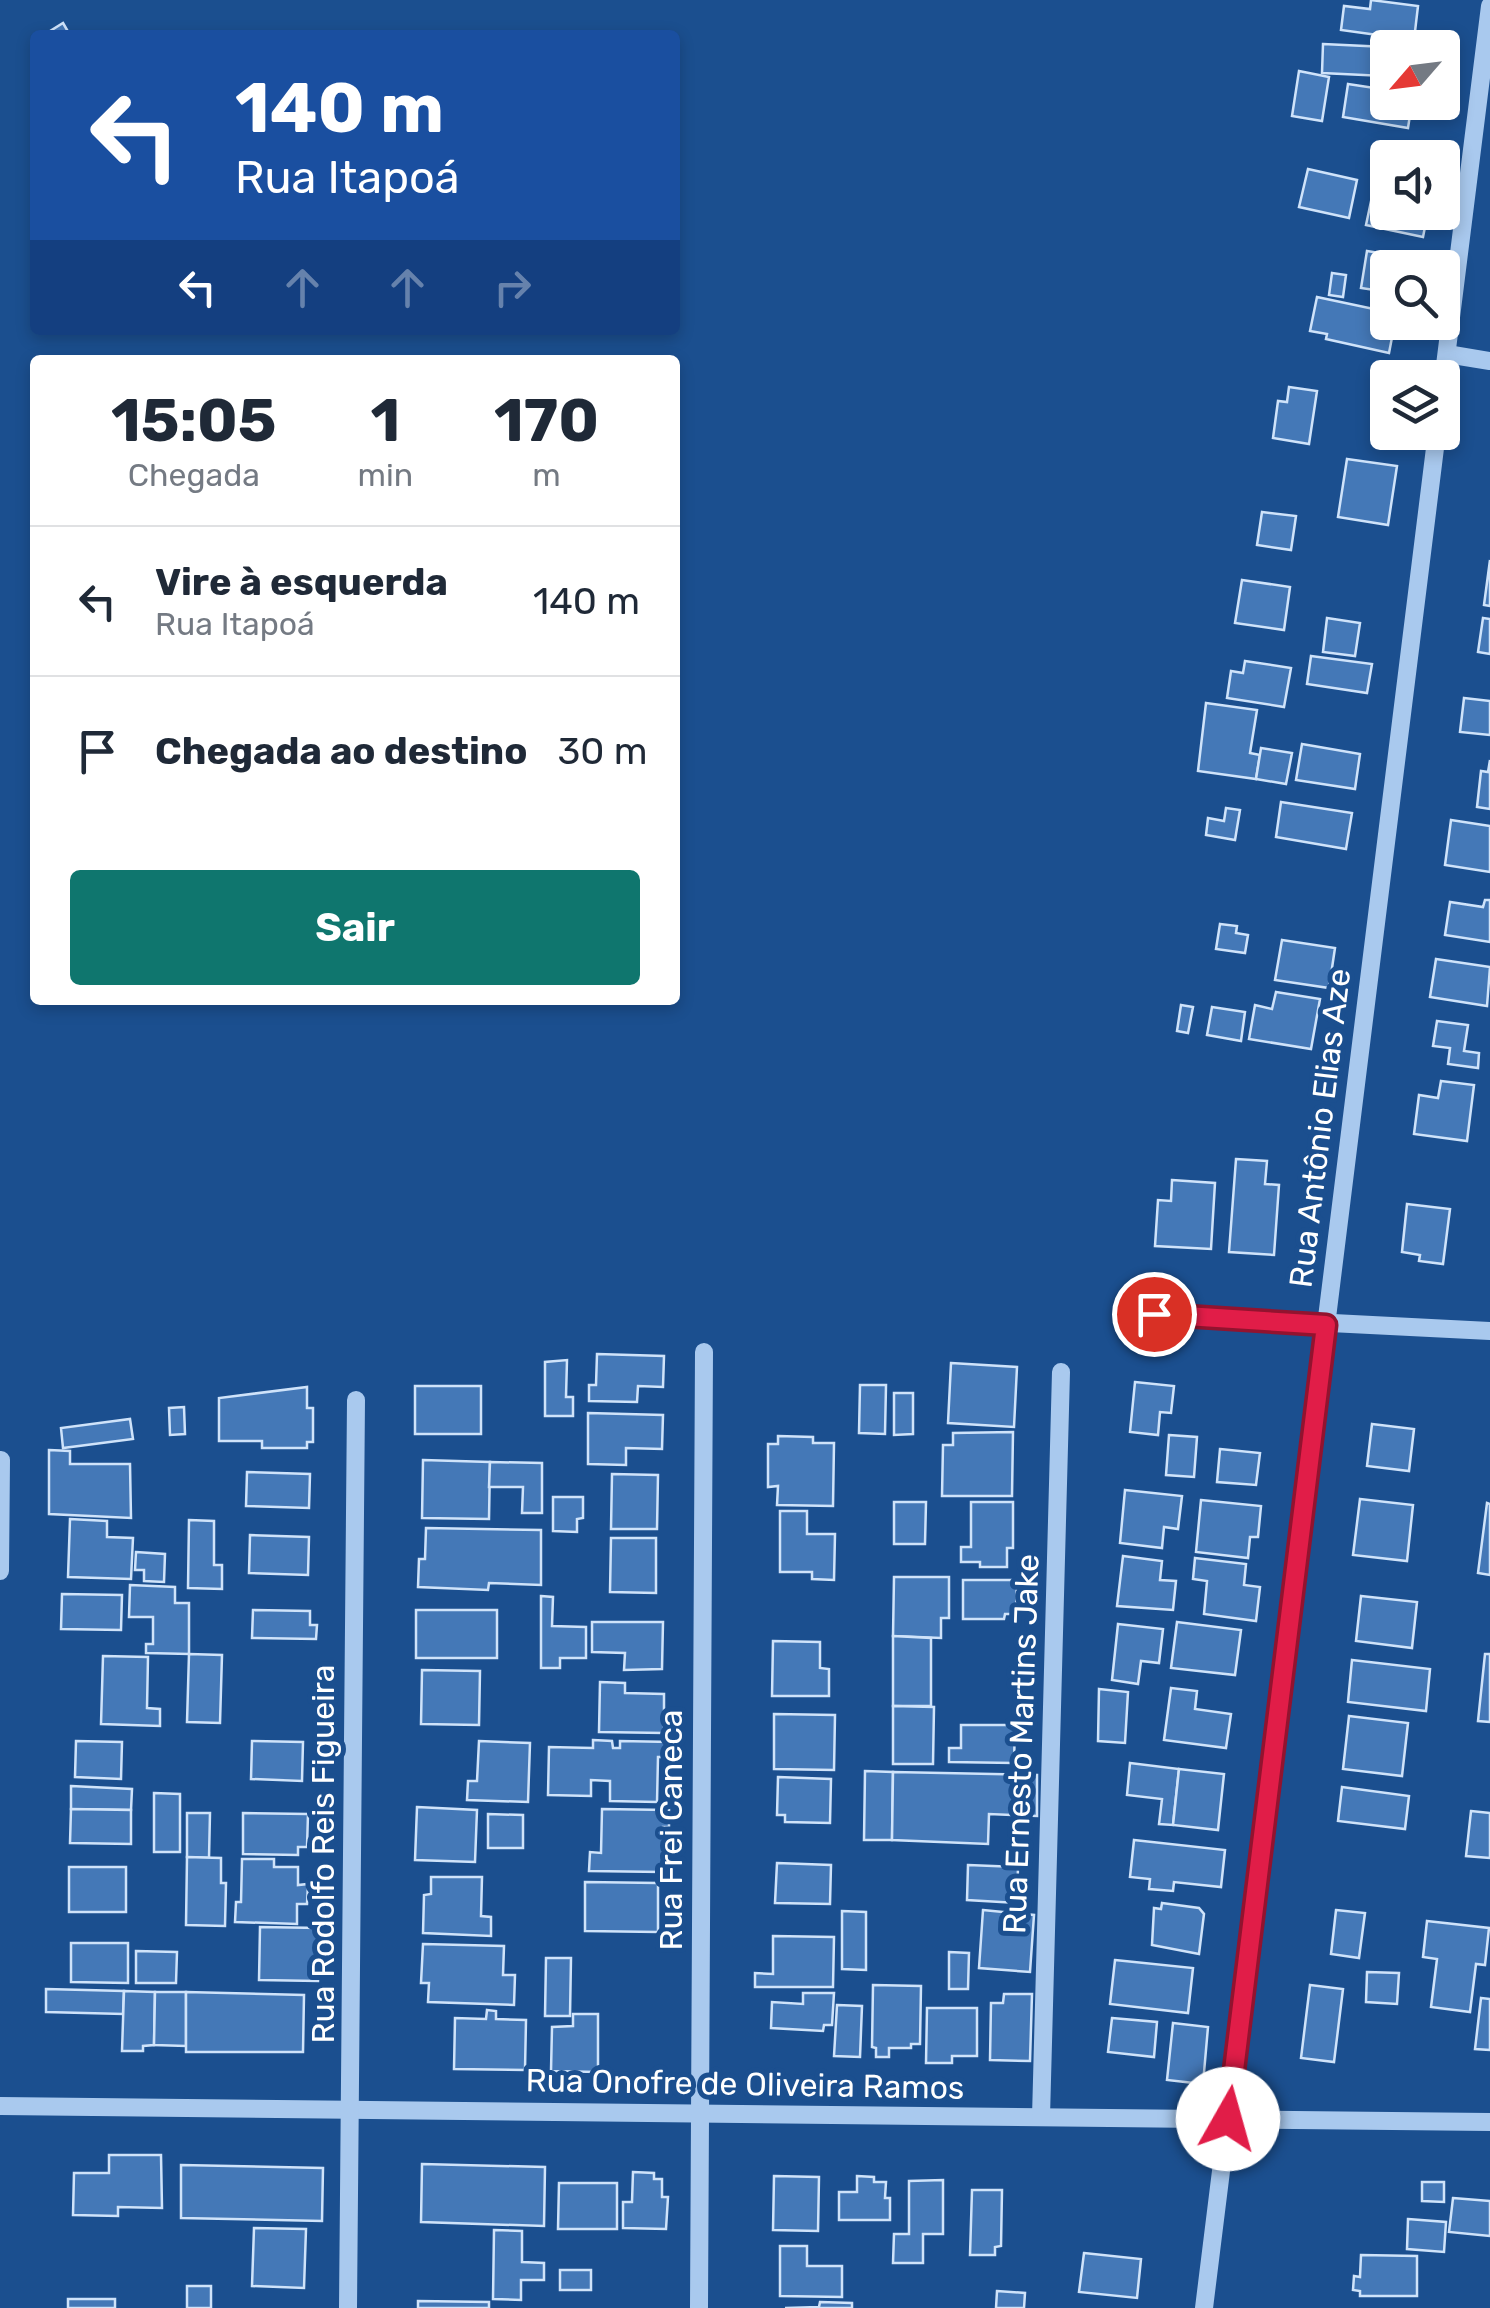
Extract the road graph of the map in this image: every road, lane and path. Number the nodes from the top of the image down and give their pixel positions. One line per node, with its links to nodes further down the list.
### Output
1 (1490, 6): 2 (street)
2 (1447, 354): 3 (street); 4 (street)
3 (1446, 360)
4 (1490, 360)
5 (1435, 450): 7 (street, Rua Antônio Elias Aze)
6 (1154, 1314): 7 (street)
7 (1326, 1325): 8 (street); 18 (street, Rua Antônio Elias Aze)
8 (1490, 1331)
9 (704, 1352): 16 (street, Rua Frei Caneca)
10 (1061, 1372): 17 (street, Rua Ernesto Martins Jake)
11 (356, 1400): 15 (street, Rua Rodolfo Reis Figueira)
12 (1, 1460): 13 (street)
13 (0, 1570)
14 (0, 2106): 15 (street, Rua Onofre de Oliveira Ramos)
15 (350, 2110): 16 (street, Rua Onofre de Oliveira Ramos); 20 (street, Rua Rodolfo Reis Figueira)
16 (700, 2113): 17 (street, Rua Onofre de Oliveira Ramos); 21 (street, Rua Frei Caneca)
17 (1041, 2117): 18 (street, Rua Onofre de Oliveira Ramos)
18 (1228, 2119): 19 (street, Rua Onofre de Oliveira Ramos); 22 (street, Rua Antônio Elias Aze)
19 (1490, 2122)
20 (348, 2308)
21 (698, 2308)
22 (1204, 2308)

